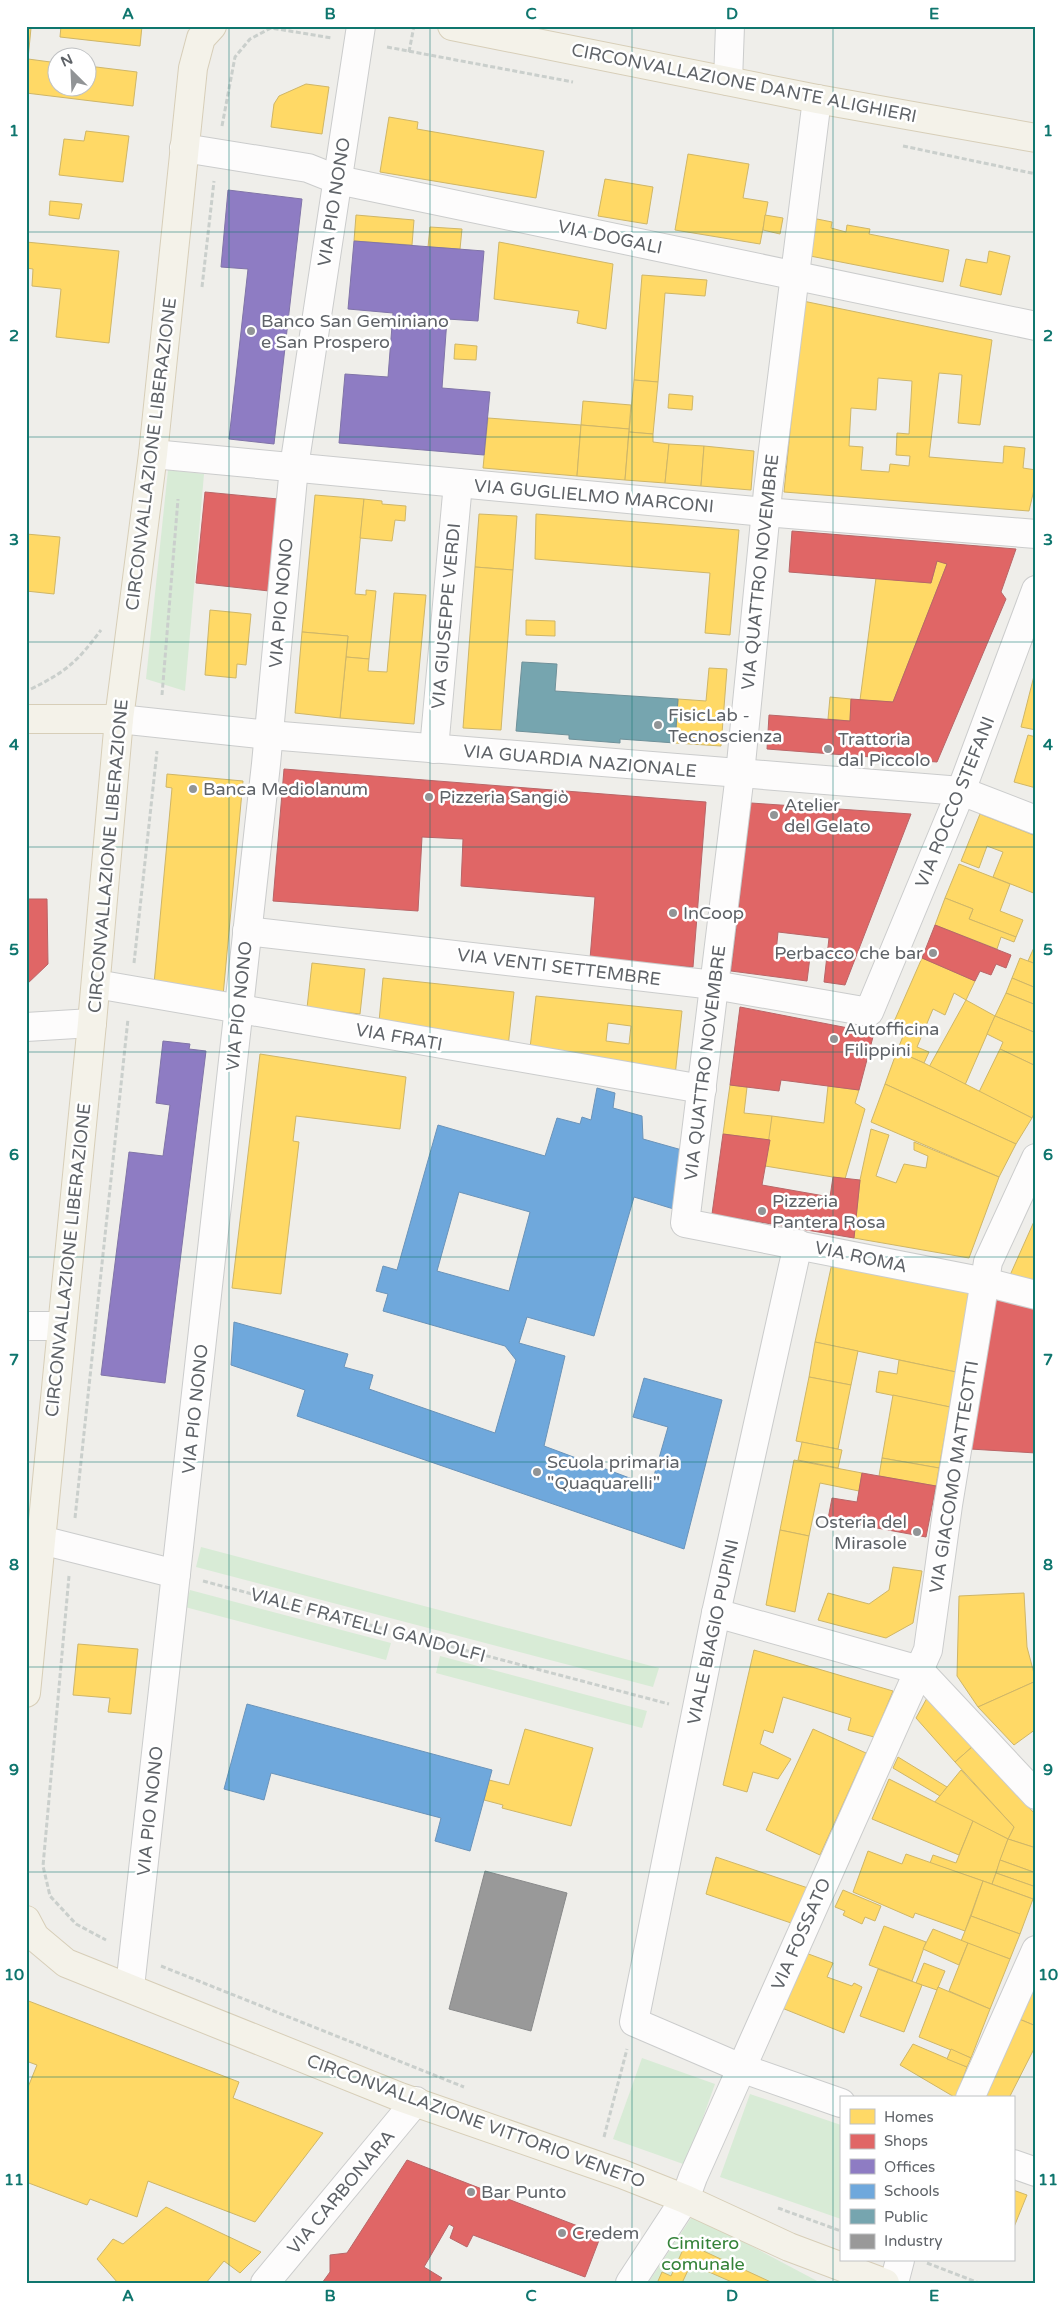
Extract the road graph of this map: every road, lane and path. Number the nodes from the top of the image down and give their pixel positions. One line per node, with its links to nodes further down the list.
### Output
1 (212, 26): 10 (main road, CIRCONVALLAZIONE LIBERAZIONE)
2 (361, 26): 11 (street, VIA PIO NONO)
3 (414, 26): 6 (path)
4 (452, 26): 7 (main road, CIRCONVALLAZIONE DANTE ALIGHIERI)
5 (730, 26): 7 (street)
6 (409, 52)
7 (728, 81): 8 (main road, CIRCONVALLAZIONE DANTE ALIGHIERI)
8 (817, 99): 9 (main road, CIRCONVALLAZIONE DANTE ALIGHIERI); 12 (street, VIA QUATTRO NOVEMBRE)
9 (1036, 138)
10 (184, 148): 11 (street, VIA DOGALI); 14 (main road, CIRCONVALLAZIONE LIBERAZIONE)
11 (338, 180): 12 (street, VIA DOGALI); 15 (street, VIA PIO NONO)
12 (794, 276): 13 (street, VIA DOGALI); 17 (street, VIA QUATTRO NOVEMBRE)
13 (1036, 326)
14 (153, 454): 15 (street, VIA GUGLIELMO MARCONI); 21 (main road, CIRCONVALLAZIONE LIBERAZIONE)
15 (294, 467): 16 (street, VIA GUGLIELMO MARCONI); 22 (street, VIA PIO NONO)
16 (458, 483): 17 (street, VIA GUGLIELMO MARCONI); 23 (street, VIA GIUSEPPE VERDI)
17 (765, 512): 18 (street, VIA GUGLIELMO MARCONI); 24 (street, VIA QUATTRO NOVEMBRE)
18 (1036, 534)
19 (1036, 590): 25 (street, VIA ROCCO STEFANI)
20 (26, 719): 21 (main road)
21 (119, 719): 22 (street, VIA GUARDIA NAZIONALE); 28 (main road, CIRCONVALLAZIONE LIBERAZIONE)
22 (269, 735): 23 (street, VIA GUARDIA NAZIONALE); 27 (street, VIA PIO NONO)
23 (434, 749): 24 (street, VIA GUARDIA NAZIONALE)
24 (740, 774): 25 (street, VIA GUARDIA NAZIONALE); 29 (street, VIA QUATTRO NOVEMBRE)
25 (961, 791): 26 (street, VIA GUARDIA NAZIONALE); 31 (street, VIA ROCCO STEFANI)
26 (1036, 820)
27 (247, 931): 29 (street, VIA VENTI SETTEMBRE); 30 (street, VIA PIO NONO)
28 (96, 984): 30 (street, VIA FRATI); 32 (main road, CIRCONVALLAZIONE LIBERAZIONE)
29 (714, 985): 31 (street, VIA VENTI SETTEMBRE); 34 (street, VIA QUATTRO NOVEMBRE)
30 (239, 1008): 34 (street, VIA FRATI); 43 (street, VIA PIO NONO)
31 (869, 1012)
32 (92, 1023): 33 (street); 41 (main road, CIRCONVALLAZIONE LIBERAZIONE)
33 (26, 1028)
34 (702, 1089): 36 (street, VIA QUATTRO NOVEMBRE)
35 (1036, 1158): 38 (street, VIA GIACOMO MATTEOTTI)
36 (686, 1223): 37 (street, VIA ROMA)
37 (798, 1244): 38 (street, VIA ROMA); 44 (street, VIALE BIAGIO PUPINI)
38 (985, 1282): 39 (street, VIA ROMA); 45 (street, VIA GIACOMO MATTEOTTI)
39 (1036, 1295)
40 (26, 1326): 41 (street)
41 (61, 1326): 42 (main road, CIRCONVALLAZIONE LIBERAZIONE)
42 (41, 1540): 43 (street); 46 (main road, CIRCONVALLAZIONE LIBERAZIONE)
43 (176, 1574): 47 (path, VIALE FRATELLI GANDOLFI); 51 (street, VIA PIO NONO)
44 (716, 1614): 45 (street); 47 (street, VIALE BIAGIO PUPINI)
45 (919, 1670): 48 (street); 53 (street, VIA FOSSATO)
46 (26, 1693)
47 (696, 1711): 52 (street, VIALE BIAGIO PUPINI)
48 (1036, 1795)
49 (26, 1920): 51 (main road, CIRCONVALLAZIONE VITTORIO VENETO)
50 (1036, 1950): 54 (street)
51 (130, 1988): 55 (main road, CIRCONVALLAZIONE VITTORIO VENETO)
52 (634, 2022): 53 (street); 57 (path)
53 (741, 2068): 56 (street); 60 (street, VIA FOSSATO)
54 (971, 2096)
55 (416, 2101): 57 (main road, CIRCONVALLAZIONE VITTORIO VENETO); 63 (street, VIA CARBONARA)
56 (840, 2103)
57 (597, 2164): 60 (main road, CIRCONVALLAZIONE VITTORIO VENETO)
58 (1014, 2164): 59 (street)
59 (1036, 2172)
60 (685, 2199): 64 (street, VIA FOSSATO); 65 (main road, CIRCONVALLAZIONE VITTORIO VENETO)
61 (899, 2262): 66 (street)
62 (925, 2262): 67 (path)
63 (265, 2283)
64 (630, 2283)
65 (885, 2283)
66 (894, 2283)
67 (979, 2283)

